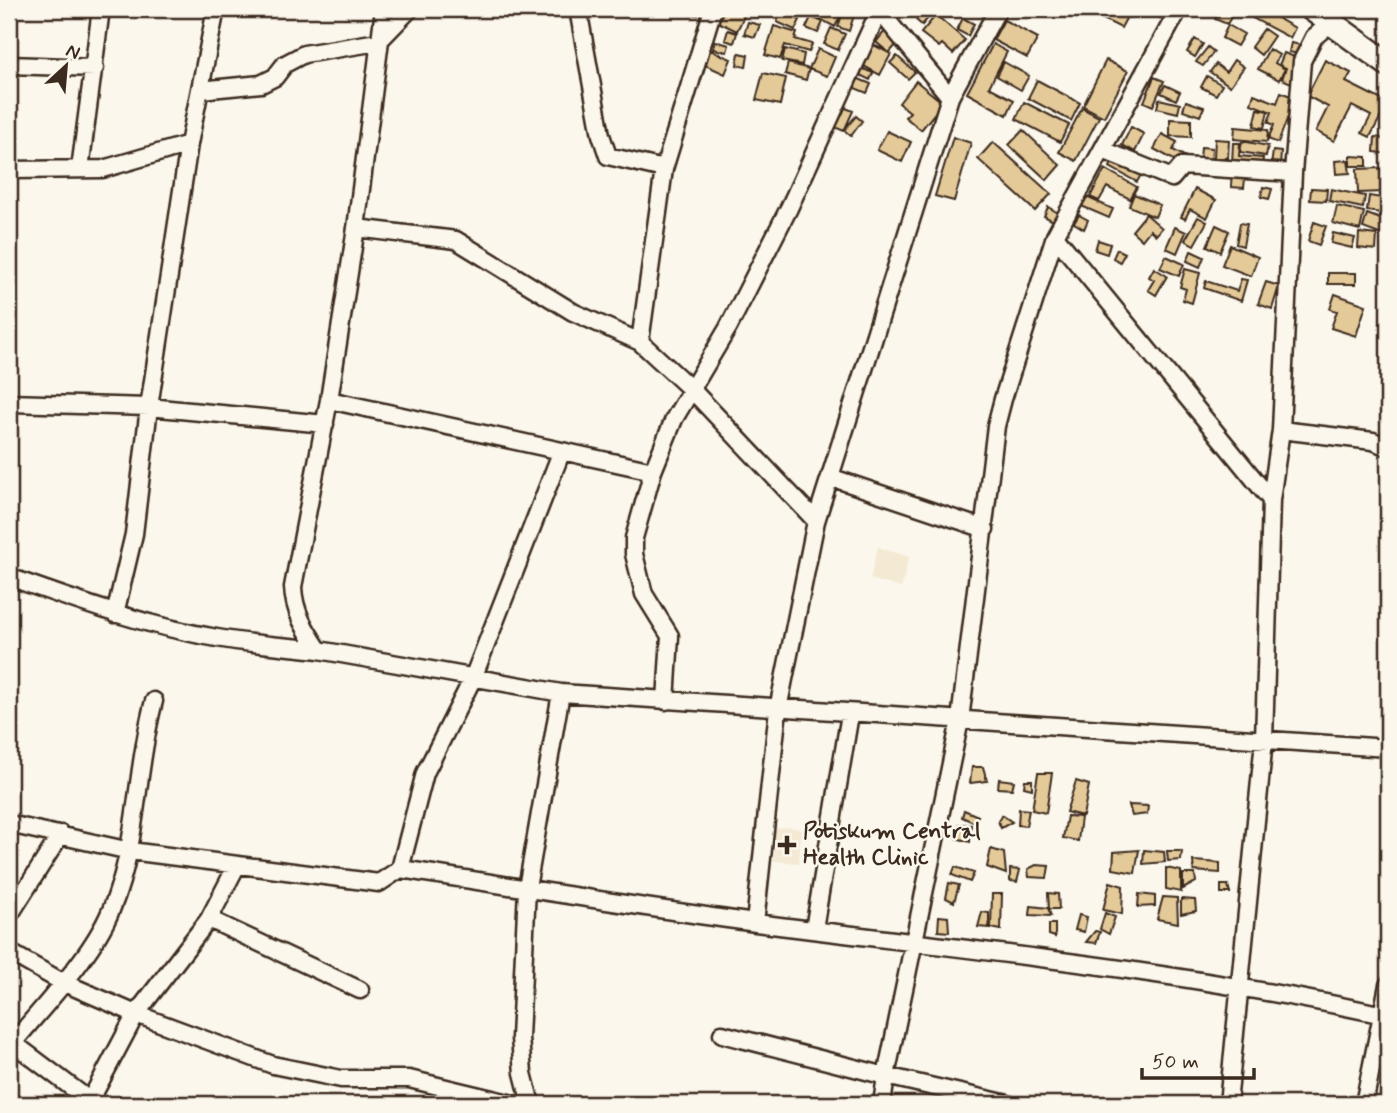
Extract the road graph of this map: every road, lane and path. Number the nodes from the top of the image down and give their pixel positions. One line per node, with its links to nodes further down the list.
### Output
1 (101, 9): 16 (street)
2 (216, 9): 17 (street)
3 (384, 9): 12 (street)
4 (410, 9): 12 (street)
5 (578, 9): 22 (street)
6 (713, 9): 22 (street)
7 (879, 9): 18 (street); 28 (street)
8 (998, 9): 18 (street)
9 (1179, 9): 20 (street)
10 (1312, 9): 11 (main road)
11 (1335, 16): 13 (main road); 14 (main road); 24 (street)
12 (378, 43): 17 (street); 25 (street)
13 (1388, 57)
14 (1388, 64)
15 (9, 65): 16 (street)
16 (95, 68): 21 (street)
17 (200, 90): 19 (street)
18 (950, 97): 37 (street)
19 (189, 144): 21 (street); 31 (street)
20 (1102, 150): 24 (street); 26 (street)
21 (80, 169): 23 (street)
22 (664, 169): 27 (street)
23 (9, 170)
24 (1293, 173): 33 (street)
25 (356, 228): 27 (street); 29 (street)
26 (1055, 236): 38 (street); 40 (street)
27 (640, 342): 28 (street)
28 (692, 390): 36 (street); 39 (street)
29 (329, 400): 32 (street); 35 (street)
30 (9, 403): 31 (street)
31 (149, 407): 32 (street); 42 (street)
32 (324, 424): 43 (street)
33 (1281, 430): 34 (street); 38 (street)
34 (1388, 447)
35 (561, 453): 36 (street); 44 (street)
36 (653, 471): 47 (street)
37 (830, 477): 39 (street); 40 (street)
38 (1271, 500): 51 (street)
39 (816, 521): 48 (street)
40 (985, 529): 50 (street)
41 (9, 578): 42 (street)
42 (115, 614): 43 (street)
43 (319, 650): 44 (street)
44 (473, 678): 45 (street); 57 (street)
45 (561, 693): 47 (street); 58 (street)
46 (154, 701): 55 (street)
47 (666, 701): 48 (street)
48 (778, 709): 49 (street); 61 (street)
49 (850, 714): 50 (street); 62 (street)
50 (960, 720): 51 (street); 63 (street)
51 (1264, 740): 52 (street); 67 (street)
52 (1388, 748)
53 (9, 824): 54 (street)
54 (61, 834): 55 (street); 59 (street)
55 (130, 851): 56 (street); 65 (street)
56 (237, 865): 57 (street); 60 (street)
57 (400, 869): 58 (street)
58 (527, 888): 61 (street); 75 (street)
59 (9, 916)
60 (209, 919): 68 (street); 69 (street)
61 (755, 923): 62 (street)
62 (814, 929): 63 (street)
63 (914, 941): 67 (street); 72 (street)
64 (9, 951): 65 (street)
65 (62, 982): 69 (street); 73 (street)
66 (1388, 985): 70 (street)
67 (1241, 987): 70 (street); 78 (street)
68 (360, 990)
69 (136, 1014): 73 (street); 74 (street)
70 (1385, 1015): 79 (street)
71 (722, 1034): 72 (street)
72 (886, 1076): 76 (street); 77 (street)
73 (94, 1103)
74 (513, 1104)
75 (531, 1104)
76 (882, 1104)
77 (1008, 1104)
78 (1228, 1104)
79 (1364, 1104)

